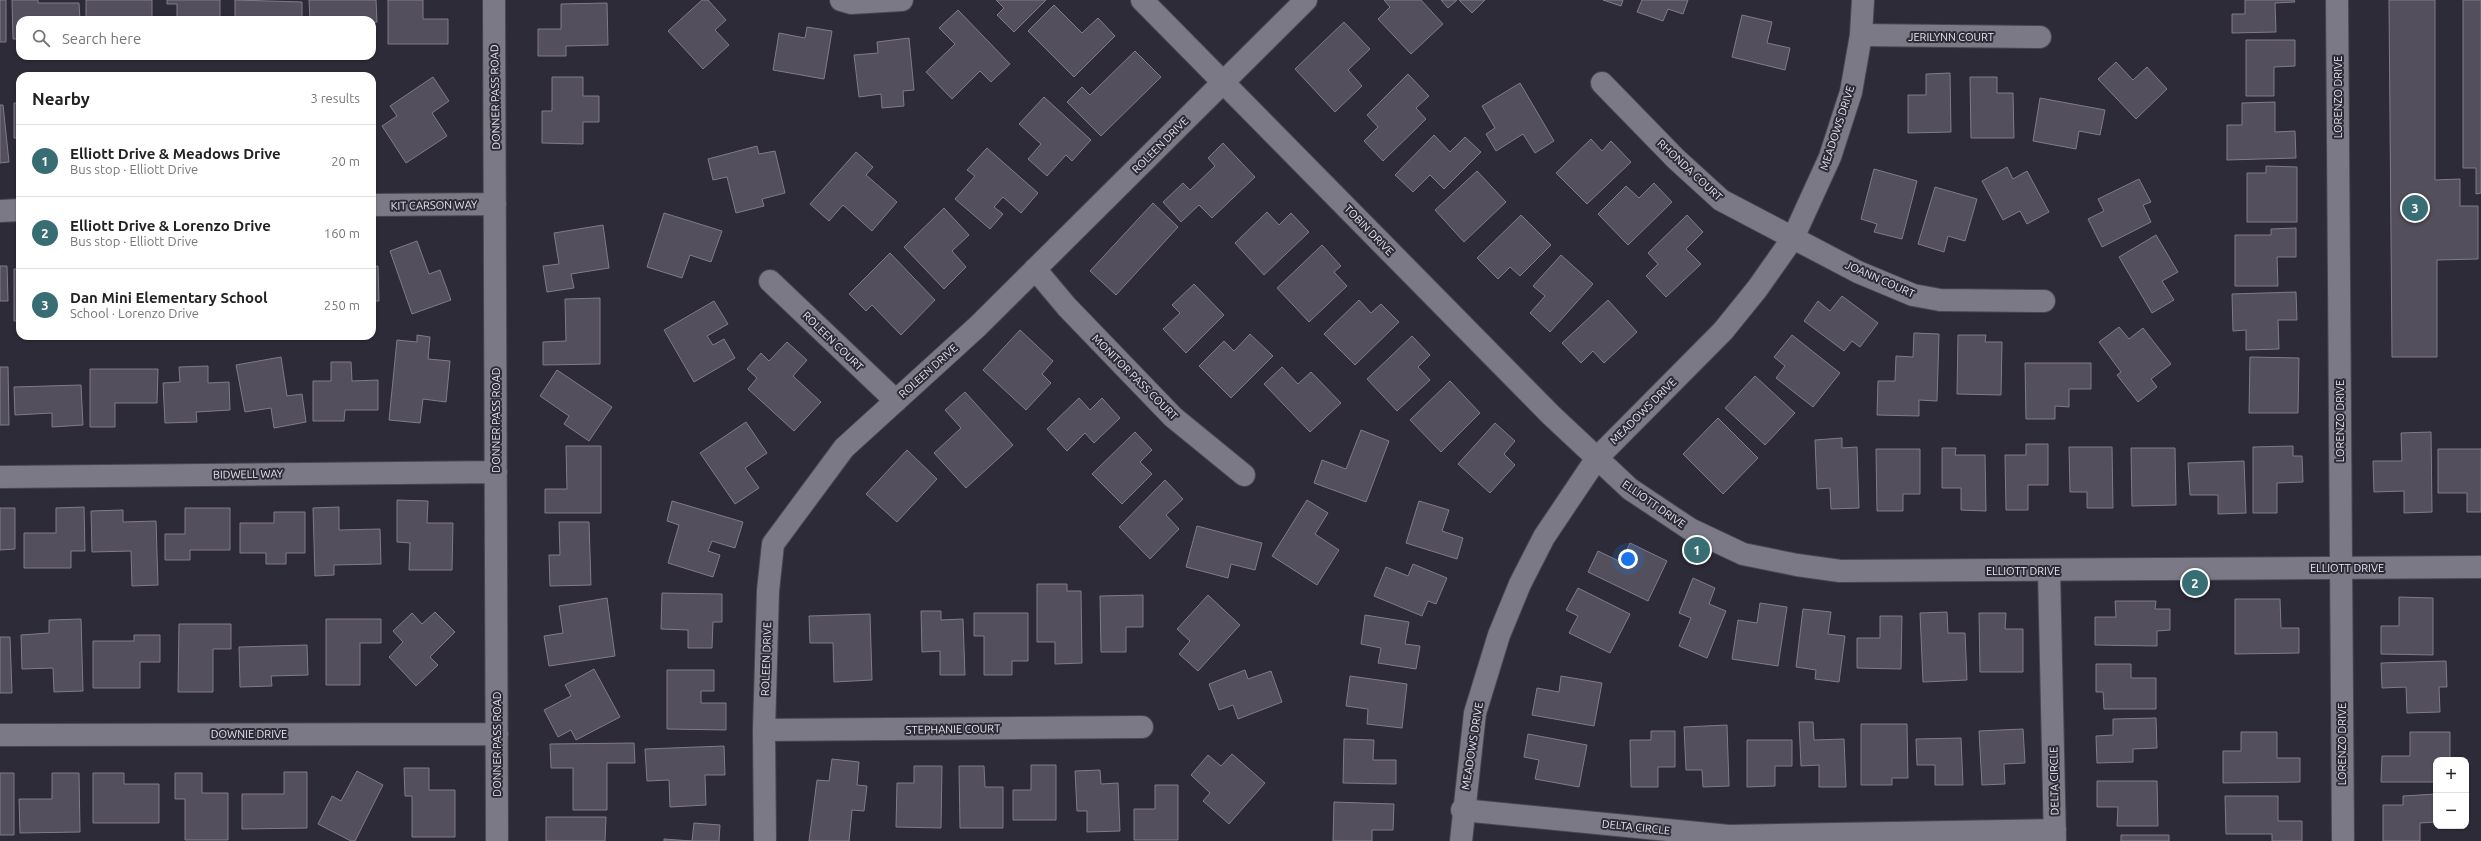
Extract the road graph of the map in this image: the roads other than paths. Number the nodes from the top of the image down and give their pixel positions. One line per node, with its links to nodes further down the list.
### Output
1 (494, 0): 12 (street, DONNER PASS ROAD)
2 (841, 0): 3 (street)
3 (902, 0)
4 (1142, 0): 10 (street, TOBIN DRIVE)
5 (1306, 0): 10 (street, ROLEEN DRIVE)
6 (1863, 0): 8 (street, MEADOWS DRIVE)
7 (2337, 0): 26 (street, LORENZO DRIVE)
8 (1861, 35): 9 (street, JERILYNN COURT); 16 (street, MEADOWS DRIVE)
9 (2040, 38)
10 (1223, 81): 17 (street, ROLEEN DRIVE); 21 (street, TOBIN DRIVE)
11 (1602, 83): 16 (street, RHONDA COURT)
12 (496, 204): 13 (street, KIT CARSON WAY); 22 (street, DONNER PASS ROAD)
13 (376, 206)
14 (16, 210): 15 (street)
15 (0, 211)
16 (1793, 238): 19 (street, JOANN COURT); 21 (street, MEADOWS DRIVE)
17 (1036, 269): 20 (street, ROLEEN DRIVE); 23 (street, MONITOR PASS COURT)
18 (770, 281): 20 (street, ROLEEN COURT)
19 (2044, 301)
20 (896, 401): 29 (street, ROLEEN DRIVE)
21 (1597, 458): 27 (street, ELLIOTT DRIVE); 32 (street, MEADOWS DRIVE)
22 (496, 472): 24 (street, BIDWELL WAY); 30 (street, DONNER PASS ROAD)
23 (1244, 475)
24 (0, 476)
25 (2481, 567): 26 (street, ELLIOTT DRIVE)
26 (2341, 568): 27 (street, ELLIOTT DRIVE); 37 (street, LORENZO DRIVE)
27 (2049, 570): 33 (street, DELTA CIRCLE)
28 (1142, 727): 29 (street, STEPHANIE COURT)
29 (764, 730): 35 (street, ROLEEN DRIVE)
30 (497, 734): 31 (street, DOWNIE DRIVE); 34 (street, DONNER PASS ROAD)
31 (0, 735)
32 (1462, 810): 33 (street, DELTA CIRCLE); 36 (street, MEADOWS DRIVE)
33 (2055, 835)
34 (497, 841)
35 (765, 841)
36 (1461, 841)
37 (2343, 841)

